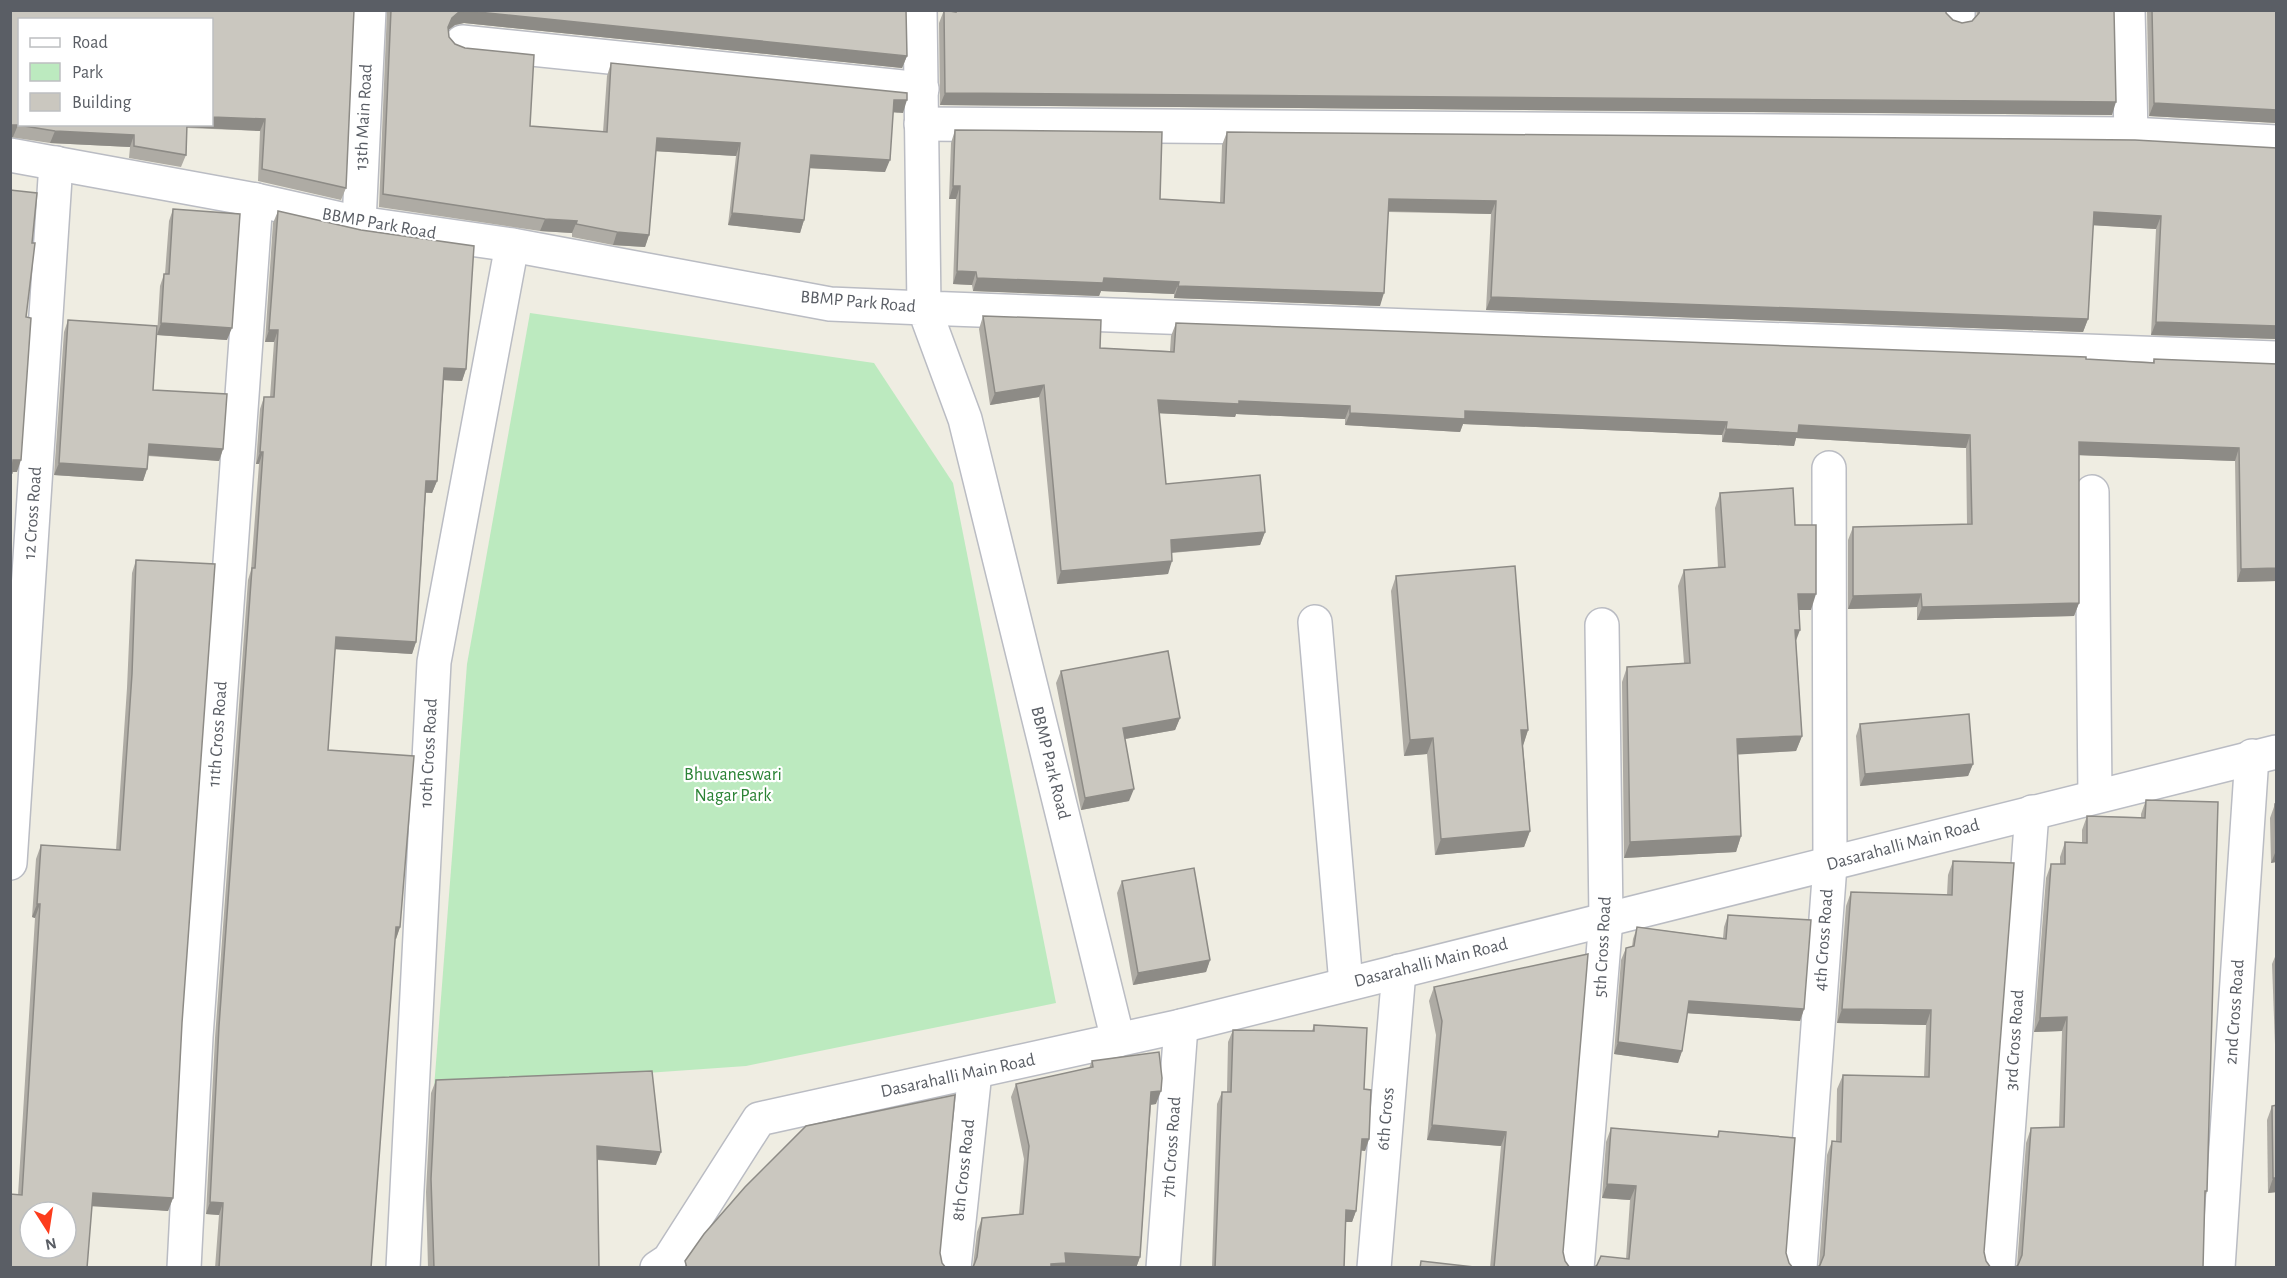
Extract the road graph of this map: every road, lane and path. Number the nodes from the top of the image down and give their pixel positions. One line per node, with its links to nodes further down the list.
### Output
1 (369, 10): 12 (street, 13th Main Road)
2 (920, 10): 5 (street)
3 (2128, 10): 7 (street)
4 (462, 42): 5 (street)
5 (922, 89): 6 (street)
6 (921, 124): 7 (street); 14 (street)
7 (2131, 134): 8 (street)
8 (2277, 142)
9 (10, 155): 10 (street, BBMP Park Road)
10 (56, 163): 11 (street, BBMP Park Road); 23 (street, 12 Cross Road)
11 (255, 200): 12 (street, BBMP Park Road); 32 (street, 11th Cross Road)
12 (359, 223): 13 (street, BBMP Park Road)
13 (512, 245): 14 (street, BBMP Park Road); 33 (street, 10th Cross Road)
14 (924, 308): 15 (street); 29 (street, BBMP Park Road)
15 (2277, 358)
16 (1829, 468): 24 (street, 4th Cross Road)
17 (2092, 492): 21 (street)
18 (1315, 622): 27 (street)
19 (1602, 626): 25 (street, 5th Cross Road)
20 (2264, 754): 21 (street, Dasarahalli Main Road); 40 (street, 2nd Cross Road)
21 (2094, 796): 22 (street, Dasarahalli Main Road)
22 (2032, 812): 24 (street, Dasarahalli Main Road); 39 (street, 3rd Cross Road)
23 (10, 863)
24 (1830, 865): 25 (street, Dasarahalli Main Road); 38 (street, 4th Cross Road)
25 (1606, 919): 26 (street, Dasarahalli Main Road); 37 (street, 5th Cross Road)
26 (1399, 971): 27 (street, Dasarahalli Main Road); 36 (street, 6th Cross)
27 (1346, 984): 28 (street, Dasarahalli Main Road)
28 (1181, 1026): 29 (street, Dasarahalli Main Road); 35 (street, 7th Cross Road)
29 (1118, 1040): 30 (street, Dasarahalli Main Road)
30 (975, 1072): 31 (street, Dasarahalli Main Road); 34 (street, 8th Cross Road)
31 (665, 1265)
32 (184, 1268)
33 (403, 1268)
34 (954, 1268)
35 (1163, 1268)
36 (1374, 1268)
37 (1577, 1268)
38 (1800, 1268)
39 (1998, 1268)
40 (2218, 1268)

